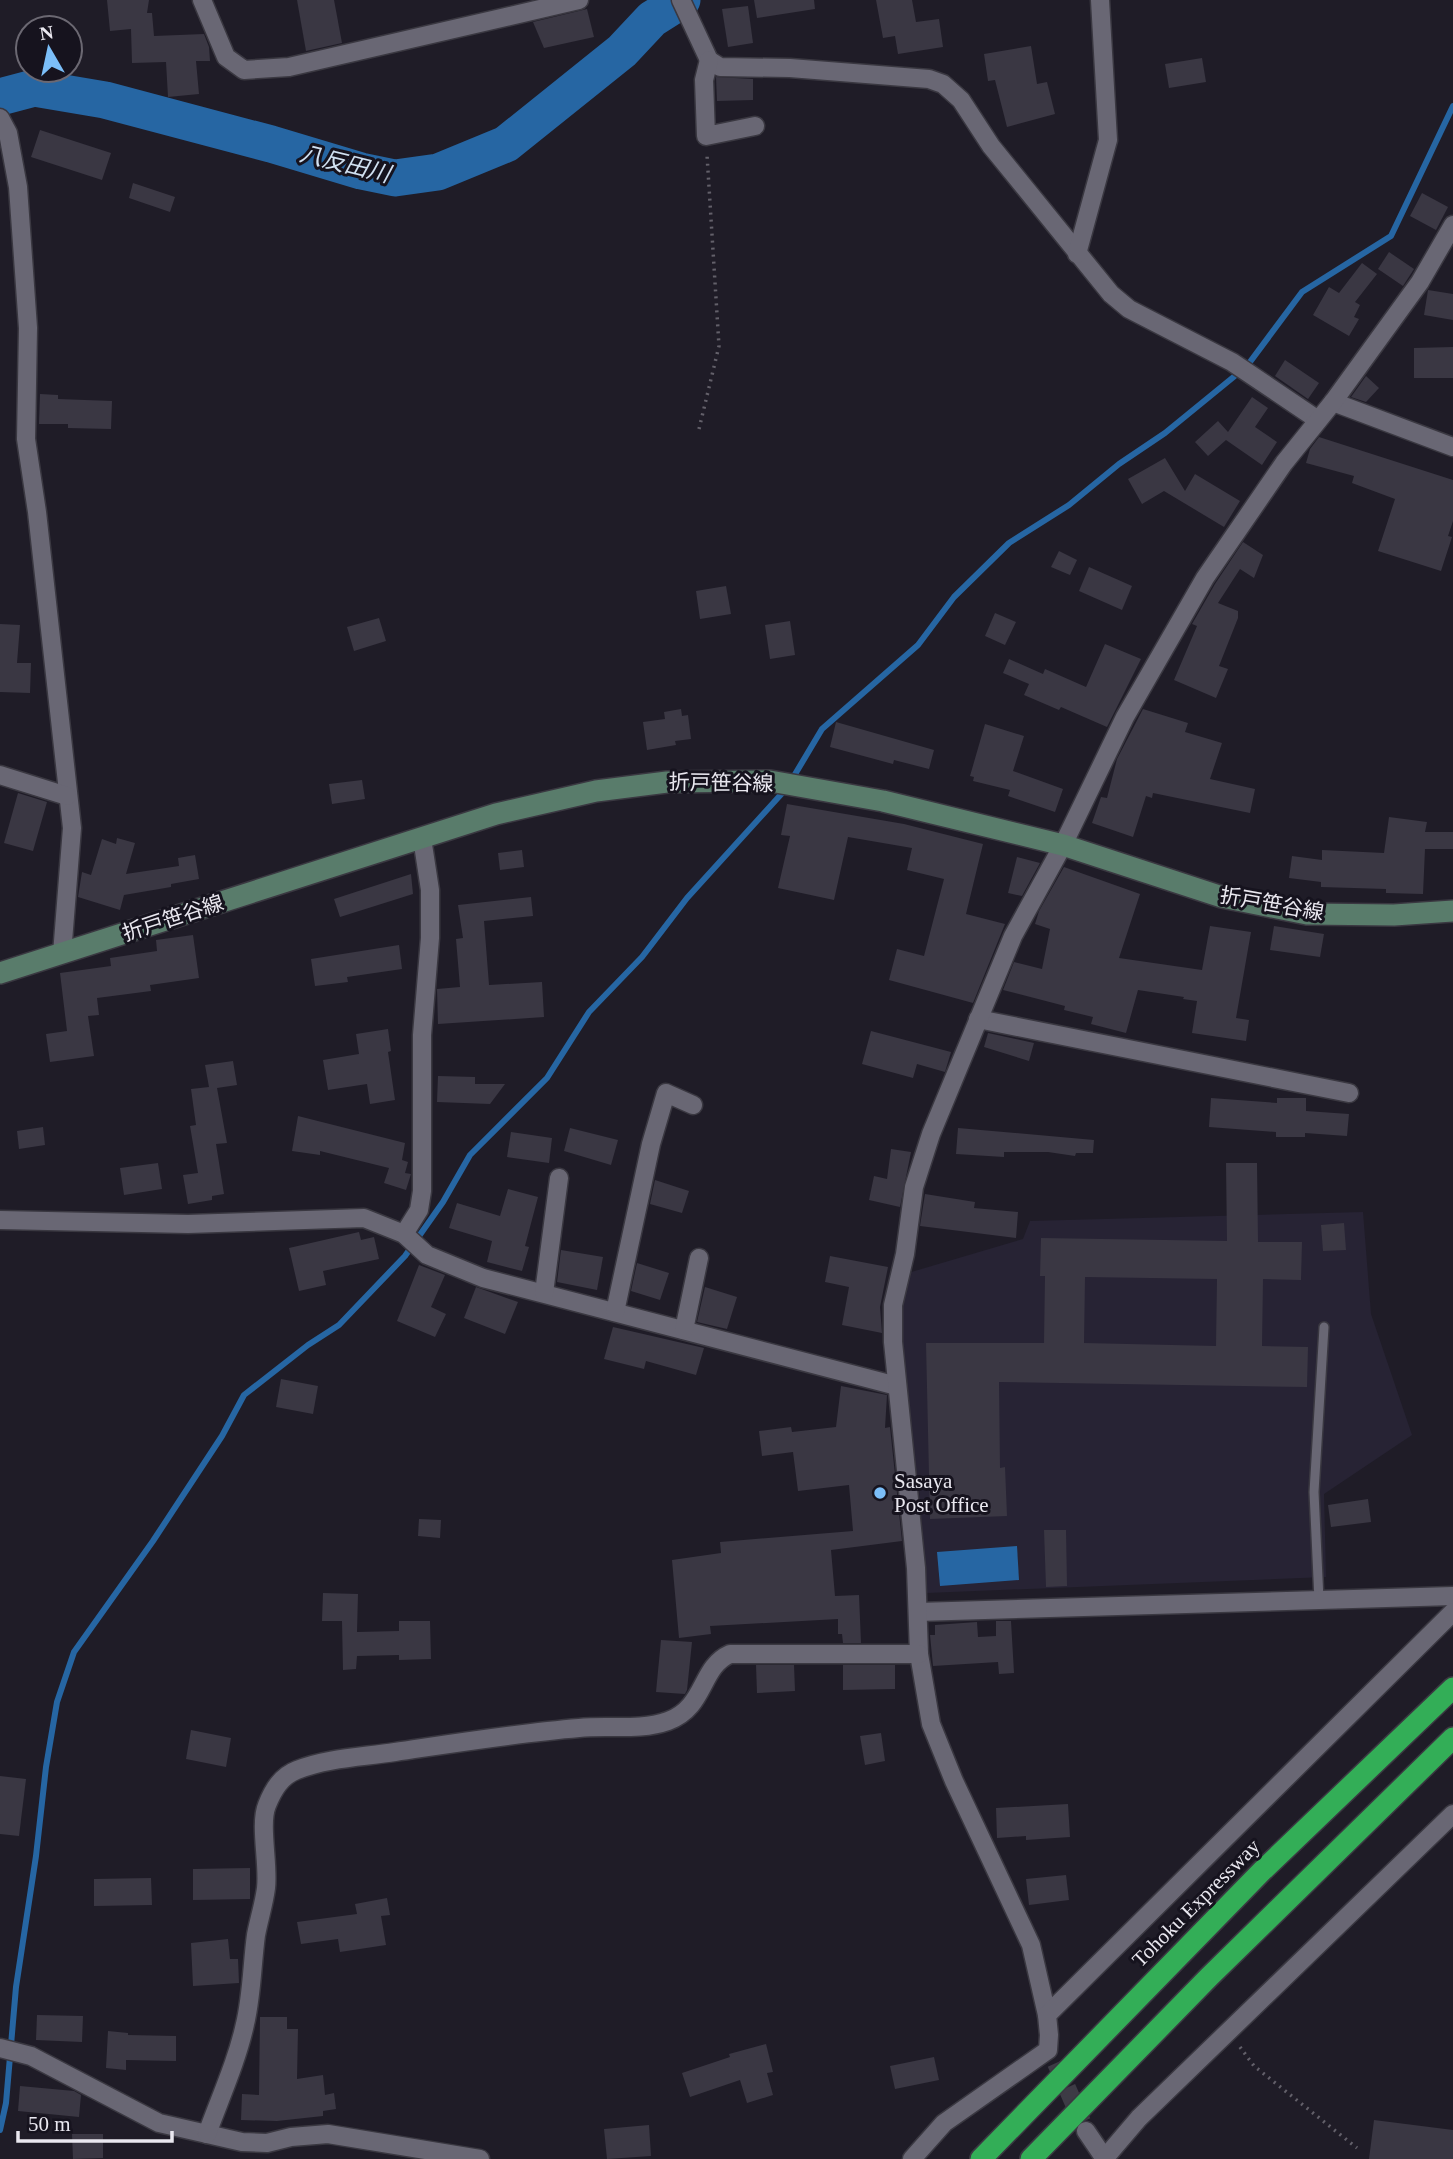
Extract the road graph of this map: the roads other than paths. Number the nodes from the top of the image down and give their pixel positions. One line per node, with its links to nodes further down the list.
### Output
1 (202, 0): 2 (street)
2 (579, 0)
3 (681, 0): 5 (street)
4 (1100, 0): 9 (street)
5 (709, 60): 7 (street); 9 (street)
6 (4, 126): 14 (street)
7 (755, 126)
8 (1453, 225): 10 (street)
9 (1077, 254): 11 (street)
10 (1333, 402): 11 (street); 12 (street)
11 (1318, 421): 16 (street)
12 (1453, 447)
13 (0, 775): 14 (street)
14 (67, 796): 18 (street)
15 (422, 838): 16 (main road, 折戸笹谷線); 18 (main road, 折戸笹谷線); 25 (street)
16 (1063, 845): 17 (main road, 折戸笹谷線); 20 (street)
17 (1453, 911)
18 (62, 954): 19 (main road, 折戸笹谷線)
19 (0, 974)
20 (978, 1019): 21 (street); 31 (street)
21 (1349, 1093)
22 (693, 1105): 28 (street)
23 (559, 1178): 27 (street)
24 (0, 1220): 25 (street)
25 (404, 1234): 27 (street)
26 (699, 1258): 30 (street)
27 (544, 1293): 28 (street)
28 (615, 1312): 30 (street)
29 (1324, 1327): 33 (lane)
30 (684, 1330): 31 (street)
31 (897, 1386): 34 (street)
32 (1453, 1596): 33 (street)
33 (1319, 1600): 34 (street)
34 (918, 1612): 36 (street)
35 (1453, 1612): 40 (street)
36 (919, 1654): 40 (street); 43 (street)
37 (1453, 1688): 46 (highway, Tohoku Expressway)
38 (1453, 1738): 47 (highway)
39 (1453, 1814): 48 (street)
40 (1048, 2015): 45 (street)
41 (2, 2048): 43 (street)
42 (1086, 2132): 48 (street)
43 (207, 2134): 44 (street)
44 (480, 2159)
45 (912, 2159)
46 (981, 2159)
47 (1031, 2159)
48 (1104, 2159)

